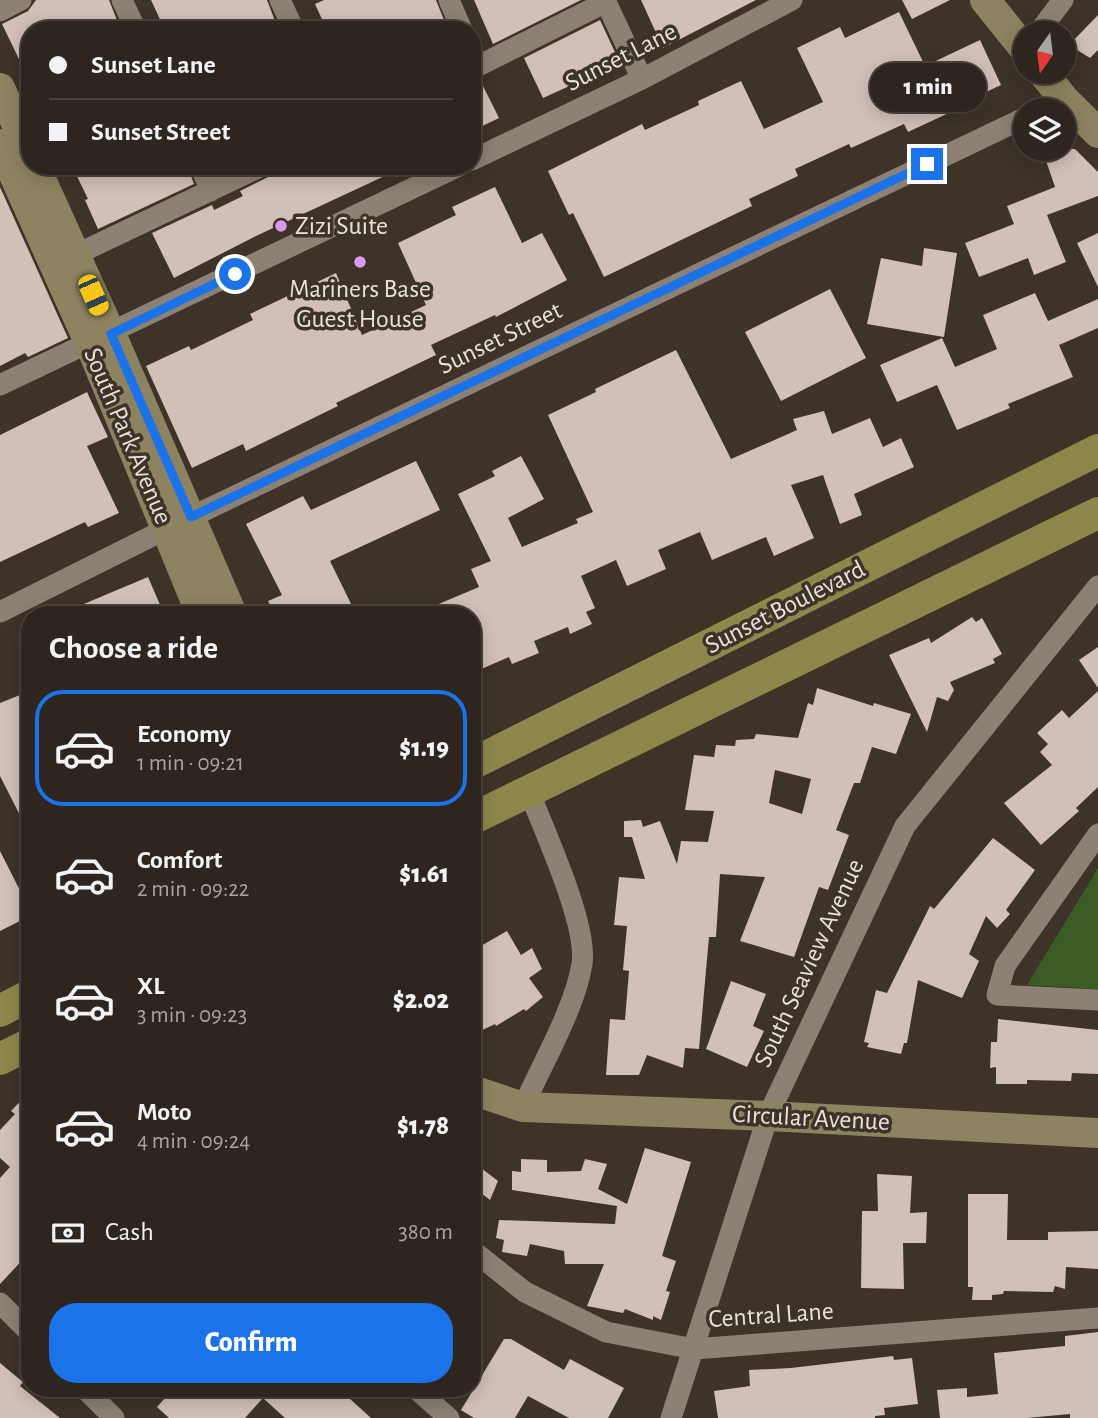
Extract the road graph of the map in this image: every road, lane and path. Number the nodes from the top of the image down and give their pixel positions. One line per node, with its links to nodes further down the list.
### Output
1 (21, 0): 9 (street)
2 (122, 0): 10 (street)
3 (280, 0): 11 (street)
4 (449, 0): 12 (street)
5 (985, 0): 14 (street)
6 (1063, 0): 13 (street)
7 (606, 1): 15 (street); 16 (street)
8 (782, 2): 16 (street, Sunset Lane)
9 (0, 11)
10 (132, 21)
11 (290, 21)
12 (459, 21)
13 (1047, 21)
14 (1013, 36)
15 (481, 59)
16 (642, 79): 23 (street, Sunset Lane)
17 (0, 88): 21 (street)
18 (1076, 120): 20 (street)
19 (1013, 123): 34 (street, Sunset Street)
20 (1098, 133)
21 (21, 134)
22 (0, 144): 30 (street, South Park Avenue)
23 (481, 156)
24 (39, 175): 29 (street, South Park Avenue)
25 (204, 175): 28 (street)
26 (244, 175): 28 (street)
27 (440, 175): 30 (street)
28 (211, 191): 29 (street)
29 (75, 256): 30 (street, South Park Avenue)
30 (100, 339): 31 (street); 34 (street, South Park Avenue)
31 (0, 385)
32 (1098, 450): 39 (main road, Sunset Boulevard)
33 (1098, 513): 40 (main road, Sunset Boulevard)
34 (179, 523): 36 (street, South Park Avenue); 37 (street, South Park Avenue); 38 (street, Sunset Street)
35 (1098, 586): 50 (street, South Seaview Avenue)
36 (199, 606)
37 (227, 606)
38 (0, 612)
39 (481, 759)
40 (528, 791): 41 (main road, Sunset Boulevard); 49 (street)
41 (481, 814)
42 (1098, 834): 44 (street)
43 (21, 1000): 45 (main road)
44 (1098, 1000)
45 (0, 1012)
46 (21, 1048): 47 (main road)
47 (0, 1059)
48 (481, 1093): 49 (street)
49 (523, 1107): 50 (street, Circular Avenue)
50 (768, 1116): 51 (street, Circular Avenue); 56 (street, South Seaview Avenue)
51 (1098, 1133)
52 (481, 1257): 56 (street, Central Lane)
53 (0, 1303): 55 (street)
54 (1098, 1318): 56 (street, Central Lane)
55 (21, 1324)
56 (694, 1349): 61 (street, South Seaview Avenue)
57 (93, 1397): 59 (street)
58 (425, 1397): 60 (street)
59 (114, 1418)
60 (449, 1418)
61 (671, 1418)

